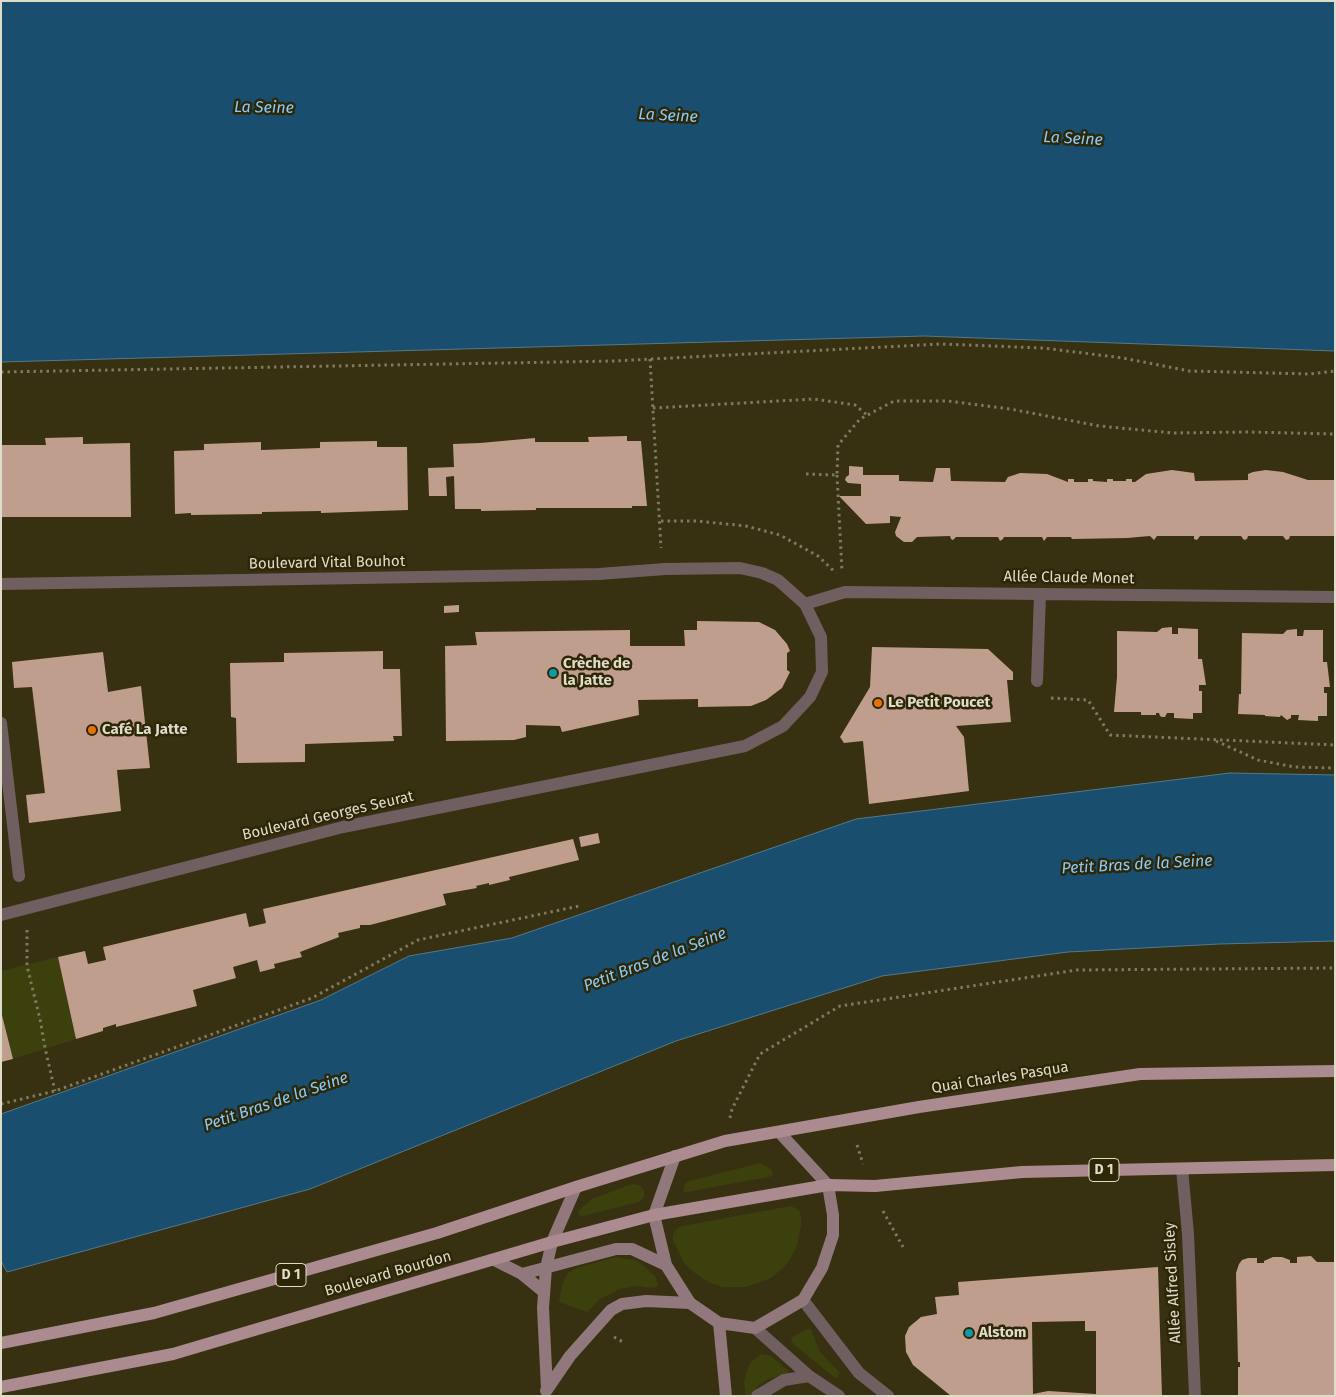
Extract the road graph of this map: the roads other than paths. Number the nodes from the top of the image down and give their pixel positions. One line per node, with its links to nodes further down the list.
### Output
1 (1, 584): 4 (street, Boulevard Vital Bouhot)
2 (1040, 594): 3 (street, Allée Claude Monet); 4 (street, Allée Claude Monet); 5 (street)
3 (1335, 597)
4 (805, 604): 8 (street, Boulevard Georges Seurat)
5 (1037, 680)
6 (1, 723): 7 (street)
7 (19, 876)
8 (1, 914)
9 (1335, 1071): 10 (main road, Quai Charles Pasqua / D 1)
10 (779, 1132): 11 (main road, Quai Charles Pasqua / D 1); 14 (street)
11 (676, 1156): 15 (main road, Boulevard Bourdon / D 1); 16 (street)
12 (1335, 1165): 13 (main road, D 1)
13 (1182, 1168): 14 (main road, D 1); 35 (street, Allée Alfred Sisley)
14 (828, 1185): 16 (main road, Boulevard Bourdon / D 1); 23 (street)
15 (576, 1187): 17 (street); 27 (main road, Boulevard Bourdon / D 1)
16 (654, 1215): 17 (main road, Boulevard Bourdon / D 1); 19 (street)
17 (552, 1242): 18 (main road, Boulevard Bourdon / D 1); 20 (street)
18 (494, 1260): 21 (street); 29 (main road, Boulevard Bourdon / D 1)
19 (666, 1265): 20 (street); 24 (street)
20 (546, 1268): 21 (street); 22 (street)
21 (522, 1274): 22 (street)
22 (544, 1292): 30 (street)
23 (803, 1300): 26 (street); 34 (street)
24 (690, 1303): 25 (street); 30 (street)
25 (719, 1323): 26 (street); 31 (street)
26 (754, 1328): 28 (street)
27 (1, 1343)
28 (809, 1376): 32 (street); 33 (street)
29 (1, 1387)
30 (545, 1392)
31 (726, 1396)
32 (757, 1396)
33 (839, 1396)
34 (888, 1396)
35 (1195, 1396)

